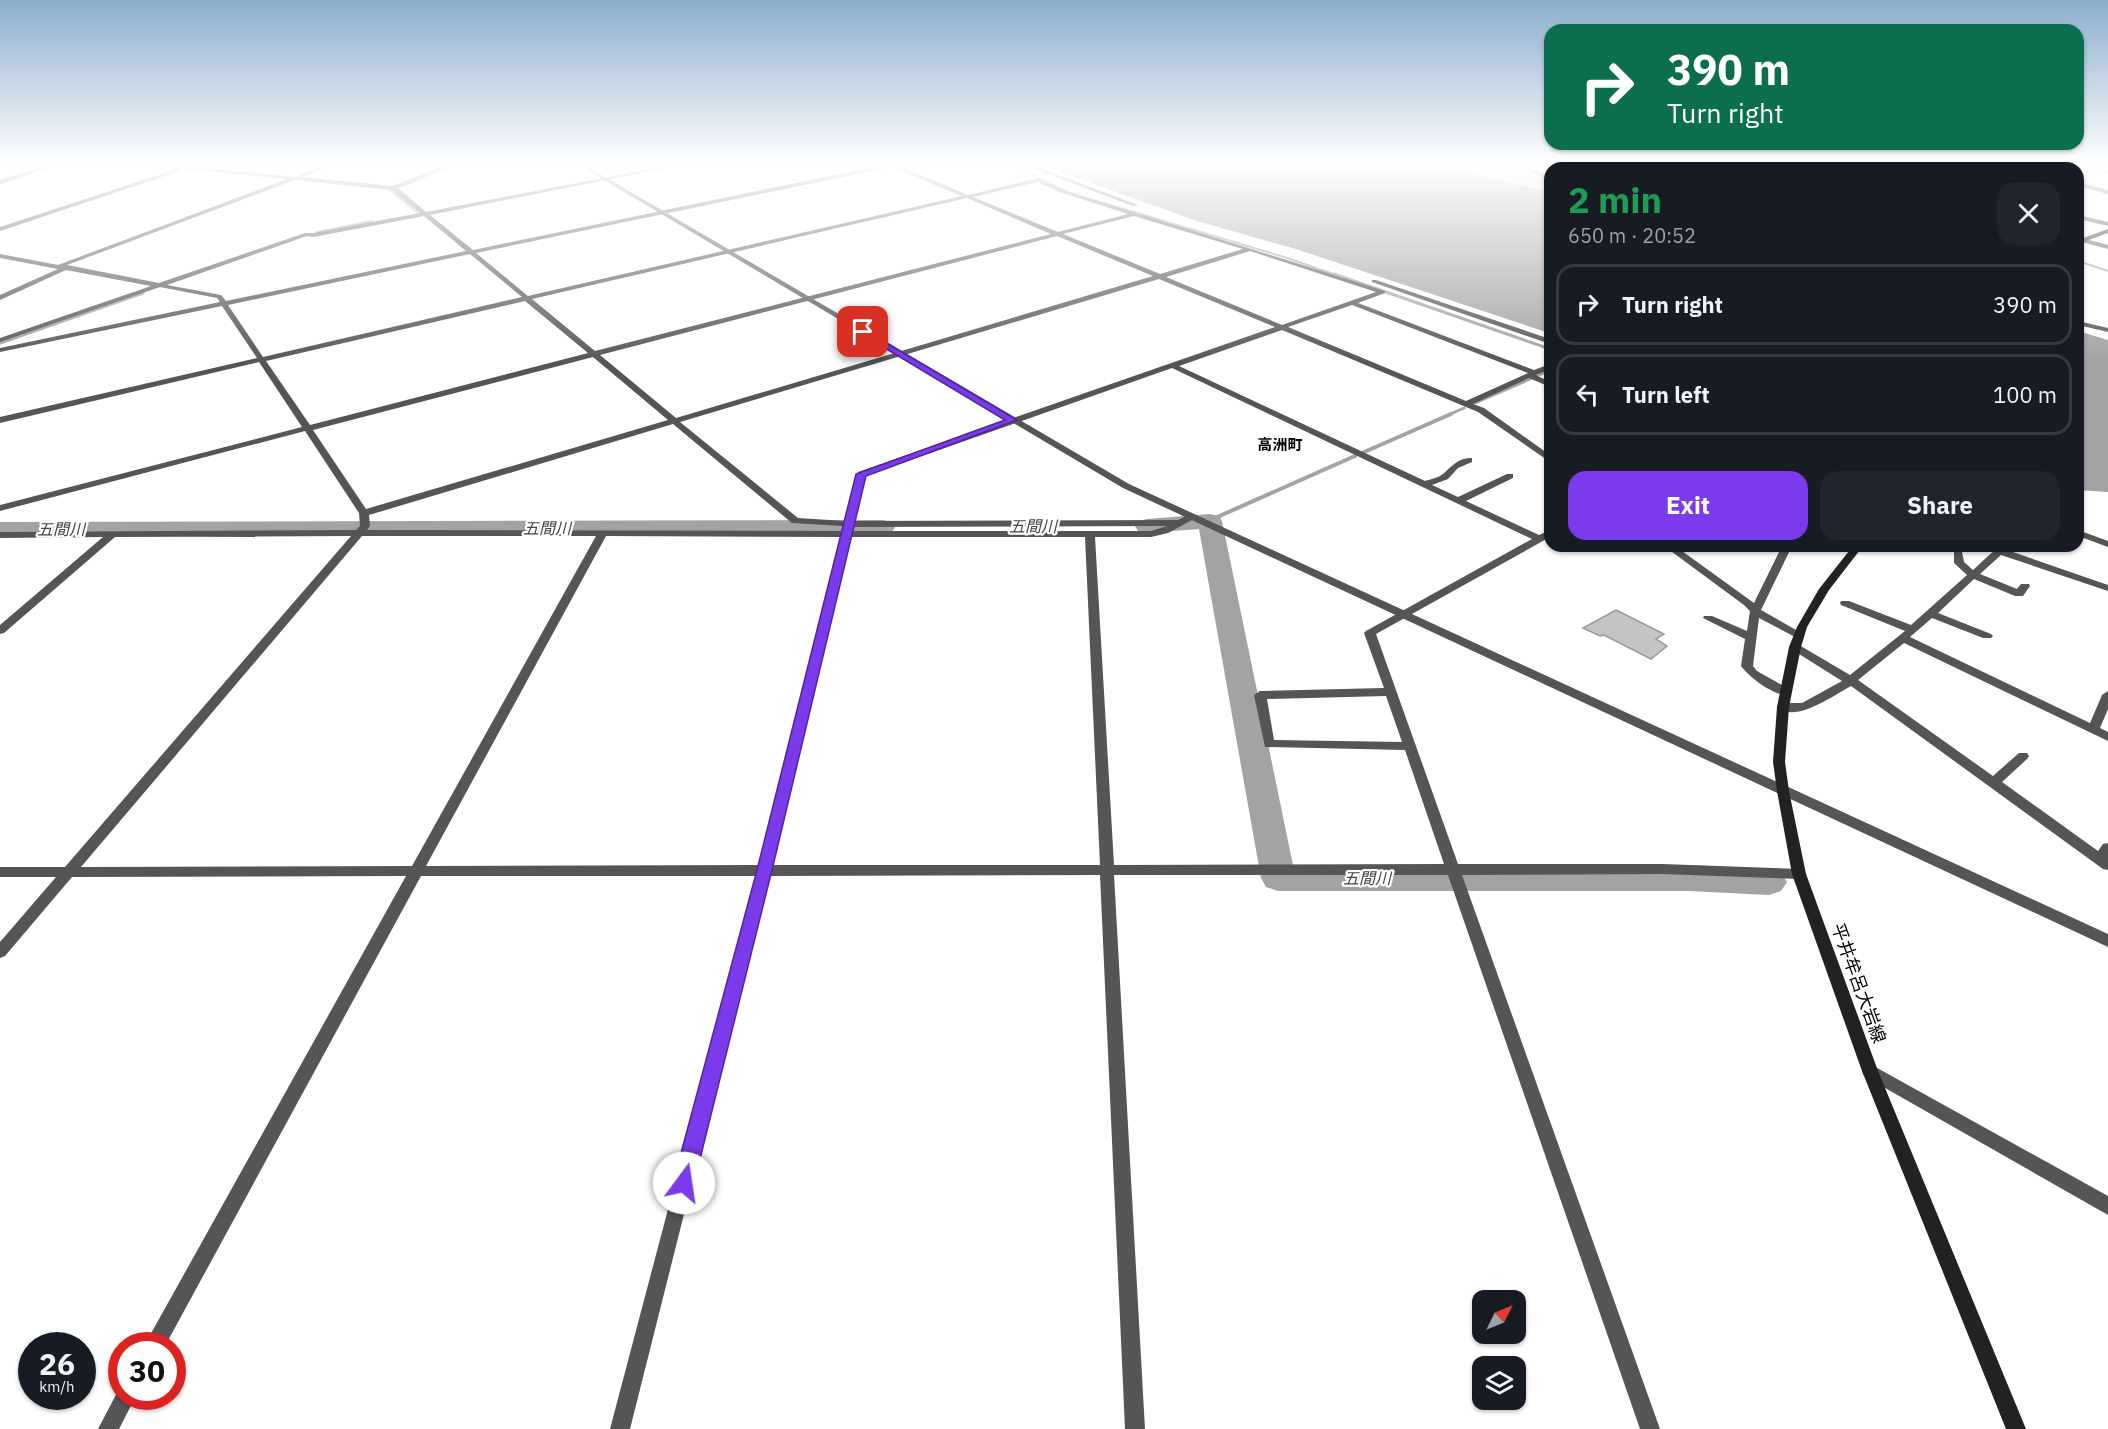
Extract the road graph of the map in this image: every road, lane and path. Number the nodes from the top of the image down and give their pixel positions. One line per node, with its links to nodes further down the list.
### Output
1 (157, 231): 20 (street)
2 (335, 231): 22 (street)
3 (445, 231): 17 (street)
4 (575, 231): 17 (street)
5 (692, 231): 18 (street)
6 (820, 231): 18 (street)
7 (1047, 231): 12 (street)
8 (1068, 231): 12 (street)
9 (1193, 231): 16 (street)
10 (1217, 231): 34 (street)
11 (2108, 231): 13 (main road)
12 (1055, 234): 21 (street); 26 (street)
13 (2084, 238)
14 (2084, 241): 15 (street)
15 (2108, 247)
16 (1252, 249): 21 (street); 27 (street)
17 (471, 252): 25 (street); 28 (street)
18 (728, 252): 25 (street); 26 (street)
19 (0, 256): 20 (street)
20 (64, 266): 22 (street); 23 (street)
21 (1160, 276): 31 (street); 37 (street)
22 (162, 284): 28 (street); 33 (street)
23 (9, 295): 24 (street); 29 (street)
24 (0, 298)
25 (527, 298): 36 (street); 38 (street)
26 (807, 298): 36 (street); 37 (street)
27 (1352, 303): 31 (street); 41 (street)
28 (224, 304): 35 (street); 38 (street)
29 (0, 305)
30 (2084, 324): 32 (street)
31 (1281, 327): 39 (street); 43 (street)
32 (2108, 330)
33 (0, 340)
34 (1544, 340)
35 (0, 350)
36 (593, 354): 46 (street); 47 (street)
37 (900, 354): 45 (street); 46 (street)
38 (260, 360): 44 (street); 47 (street)
39 (1172, 365): 45 (street); 51 (street)
40 (1544, 369): 41 (street)
41 (1532, 374): 42 (street); 43 (street)
42 (1544, 381)
43 (1466, 404): 48 (street)
44 (0, 420)
45 (1013, 420): 55 (street); 57 (street)
46 (673, 421): 54 (street); 57 (street)
47 (306, 428): 53 (street); 54 (street)
48 (1544, 455)
49 (1469, 460): 51 (street)
50 (1510, 476): 52 (street)
51 (1424, 485): 52 (street)
52 (1458, 501): 64 (street)
53 (0, 508)
54 (364, 513): 58 (street)
55 (1191, 517): 56 (street); 78 (street)
56 (1180, 523): 57 (street); 60 (street)
57 (848, 527): 59 (street); 60 (street); 98 (street)
58 (362, 530): 59 (street); 62 (street); 101 (street)
59 (603, 533): 97 (street)
60 (1090, 534): 96 (street)
61 (0, 535): 62 (street)
62 (112, 535): 80 (street)
63 (2084, 535): 65 (street)
64 (1544, 536): 78 (street)
65 (2108, 542)
66 (1677, 552): 76 (street)
67 (1784, 552): 76 (street)
68 (1853, 552): 84 (main road, 平井牟呂大岩線)
69 (2000, 552): 72 (street)
70 (2011, 552): 74 (street)
71 (1958, 554): 72 (street)
72 (1973, 575): 73 (street); 77 (street)
73 (2025, 586)
74 (2108, 588)
75 (1845, 603): 81 (street)
76 (1755, 611): 83 (street); 84 (street)
77 (1929, 613): 81 (street); 82 (street)
78 (1402, 615): 86 (street); 94 (street)
79 (1708, 618): 83 (street)
80 (0, 631)
81 (1906, 634): 85 (street); 89 (street)
82 (1987, 636)
83 (1751, 637): 88 (street)
84 (1797, 641): 85 (street); 88 (main road, 平井牟呂大岩線)
85 (1850, 681): 88 (street); 93 (street)
86 (1391, 692): 91 (street); 91 (street)
87 (2108, 695): 89 (street)
88 (1784, 699): 94 (main road, 平井牟呂大岩線)
89 (2093, 729): 90 (street)
90 (2108, 736)
91 (1410, 746): 99 (street)
92 (2023, 756): 93 (street)
93 (1993, 783): 95 (street)
94 (1783, 791): 102 (main road, 平井牟呂大岩線); 103 (street)
95 (2105, 857)
96 (1108, 868): 98 (street); 99 (street); 111 (street)
97 (418, 870): 98 (street); 101 (street); 107 (street)
98 (765, 870): 110 (street)
99 (1453, 870): 102 (street); 112 (street)
100 (0, 872): 101 (street)
101 (68, 872): 104 (street)
102 (1799, 874): 105 (main road, 平井牟呂大岩線)
103 (2108, 941)
104 (0, 952)
105 (1870, 1071): 106 (street); 113 (main road, 平井牟呂大岩線)
106 (2108, 1206)
107 (162, 1332)
108 (118, 1410): 109 (street)
109 (108, 1429)
110 (620, 1429)
111 (1136, 1429)
112 (1650, 1429)
113 (2016, 1429)

